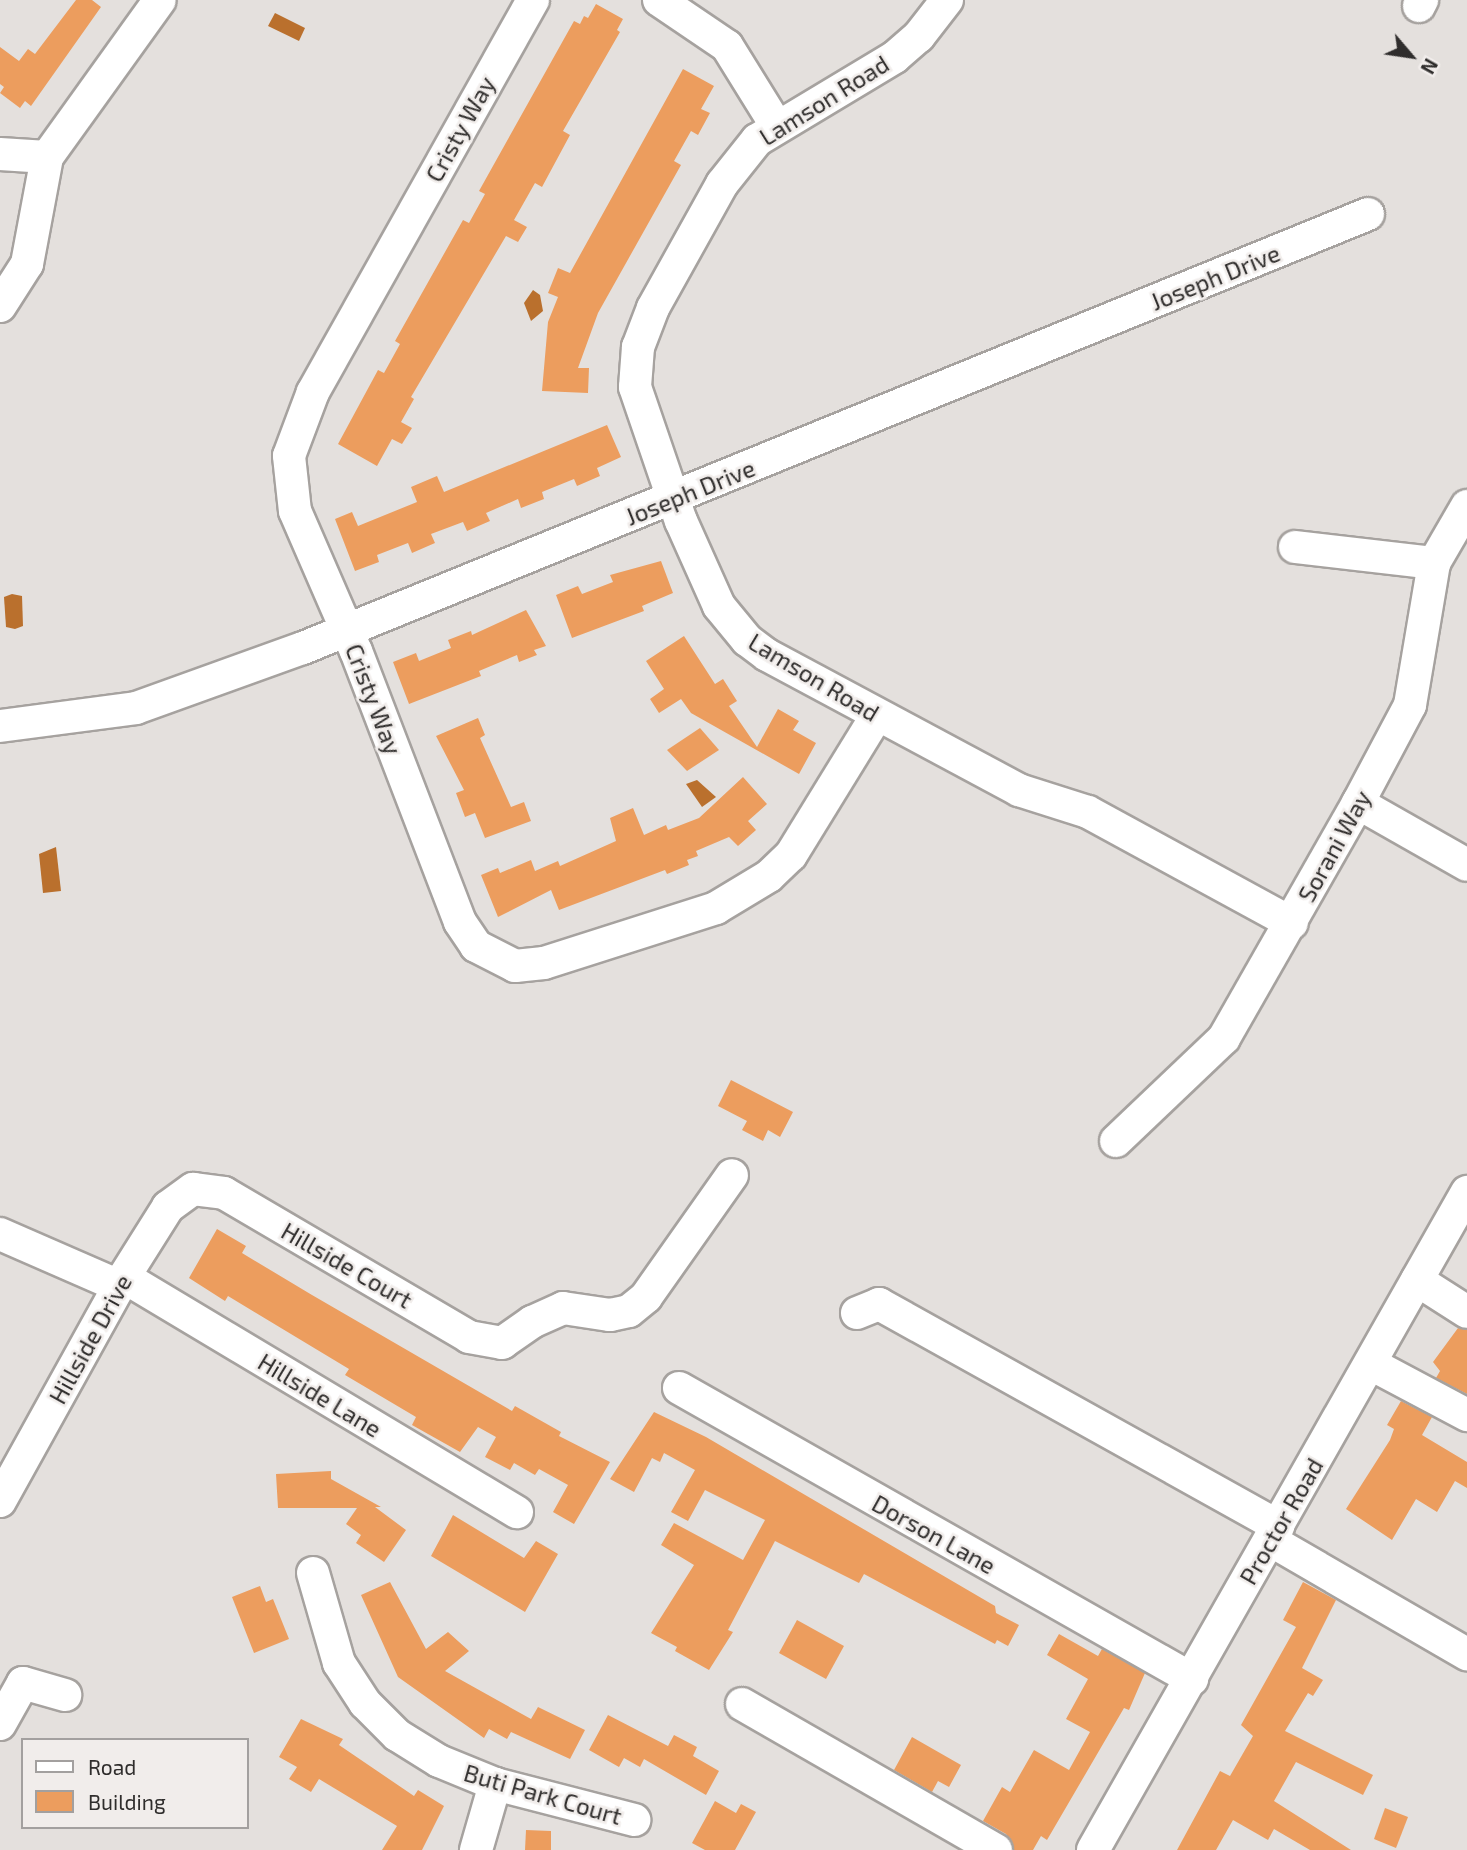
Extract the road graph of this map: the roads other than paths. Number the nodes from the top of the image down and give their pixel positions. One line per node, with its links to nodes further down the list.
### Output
1 (160, 0): 7 (street)
2 (533, 0): 14 (street, Cristy Way)
3 (659, 0): 5 (street)
4 (947, 0): 5 (street, Lamson Road)
5 (776, 125): 10 (street, Lamson Road)
6 (0, 154): 7 (street)
7 (47, 157): 9 (street)
8 (1368, 214): 10 (street, Joseph Drive)
9 (0, 306)
10 (674, 499): 14 (street, Joseph Drive); 15 (street, Lamson Road)
11 (1467, 506): 13 (street, Sorani Way)
12 (1295, 547): 13 (street)
13 (1434, 563): 17 (street, Sorani Way)
14 (347, 630): 15 (street, Cristy Way); 16 (street, Joseph Drive)
15 (877, 715): 19 (street, Lamson Road)
16 (0, 726)
17 (1358, 803): 18 (street); 19 (street, Sorani Way)
18 (1467, 865)
19 (1292, 923): 20 (street, Sorani Way)
20 (1116, 1141)
21 (732, 1175): 22 (street, Hillside Court)
22 (193, 1189): 26 (street, Hillside Drive)
23 (1467, 1192): 25 (street, Proctor Road)
24 (0, 1234): 26 (street, Hillside Lane)
25 (1418, 1280): 27 (street); 29 (street, Proctor Road)
26 (121, 1281): 32 (street, Hillside Drive); 33 (street, Hillside Lane)
27 (1467, 1312)
28 (857, 1313): 34 (street)
29 (1371, 1364): 31 (street); 34 (street, Proctor Road)
30 (678, 1388): 37 (street, Dorson Lane)
31 (1467, 1415)
32 (0, 1501)
33 (517, 1512)
34 (1274, 1533): 36 (street); 37 (street, Proctor Road)
35 (313, 1573): 41 (street, Buti Park Court)
36 (1467, 1654)
37 (1192, 1679): 45 (street, Proctor Road)
38 (65, 1695): 40 (street)
39 (742, 1704): 44 (street)
40 (0, 1724)
41 (495, 1784): 42 (street, Buti Park Court); 43 (street)
42 (634, 1820)
43 (476, 1850)
44 (996, 1850)
45 (1093, 1850)

